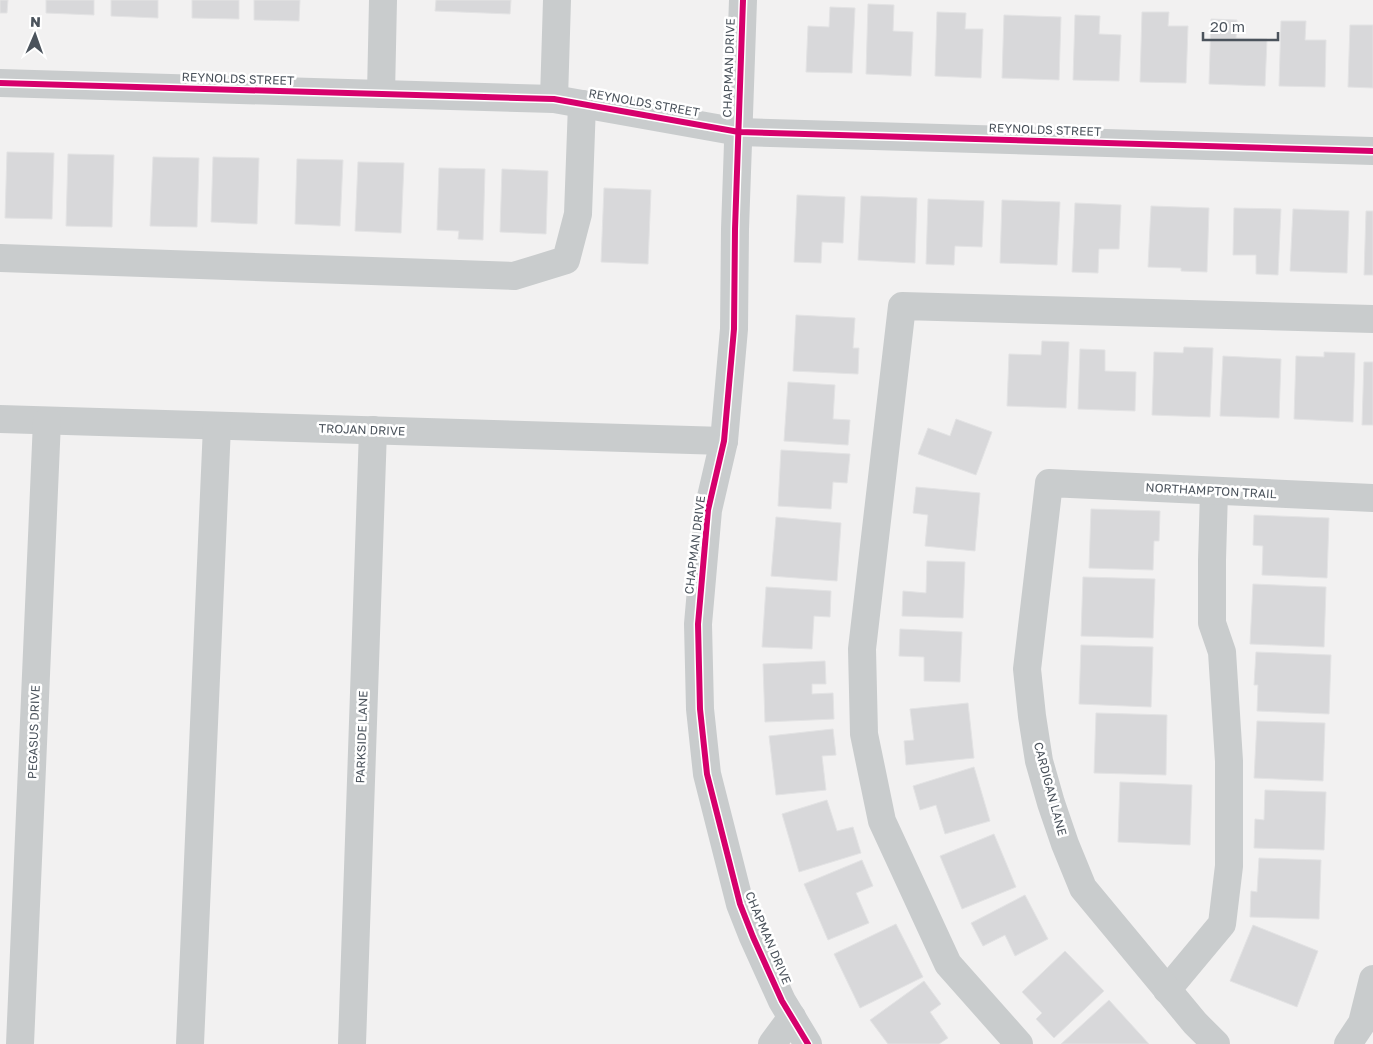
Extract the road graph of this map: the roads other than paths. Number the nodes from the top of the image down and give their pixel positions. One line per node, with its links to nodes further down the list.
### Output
1 (383, 0): 5 (street)
2 (556, 0): 6 (street)
3 (742, 0): 8 (street, CHAPMAN DRIVE)
4 (0, 83): 5 (street, REYNOLDS STREET)
5 (382, 94): 6 (street, REYNOLDS STREET)
6 (554, 99): 7 (street, REYNOLDS STREET)
7 (582, 104): 8 (street, REYNOLDS STREET); 10 (street)
8 (739, 132): 9 (street, REYNOLDS STREET); 16 (street, CHAPMAN DRIVE)
9 (1373, 152)
10 (0, 258)
11 (1373, 319): 28 (street)
12 (0, 419): 13 (street, TROJAN DRIVE)
13 (47, 421): 14 (street, TROJAN DRIVE); 23 (street, PEGASUS DRIVE)
14 (217, 426): 15 (street, TROJAN DRIVE); 24 (street)
15 (372, 430): 16 (street, TROJAN DRIVE); 25 (street, PARKSIDE LANE)
16 (724, 441): 22 (street, CHAPMAN DRIVE)
17 (1049, 482): 18 (street, NORTHAMPTON TRAIL); 21 (street, CARDIGAN LANE)
18 (1214, 491): 19 (street, NORTHAMPTON TRAIL); 21 (street)
19 (1373, 498)
20 (1373, 985): 30 (street)
21 (1167, 990): 29 (street, CARDIGAN LANE)
22 (792, 1017): 26 (street); 27 (street, CHAPMAN DRIVE)
23 (20, 1044)
24 (190, 1044)
25 (352, 1044)
26 (772, 1044)
27 (808, 1044)
28 (1019, 1044)
29 (1216, 1044)
30 (1348, 1044)

